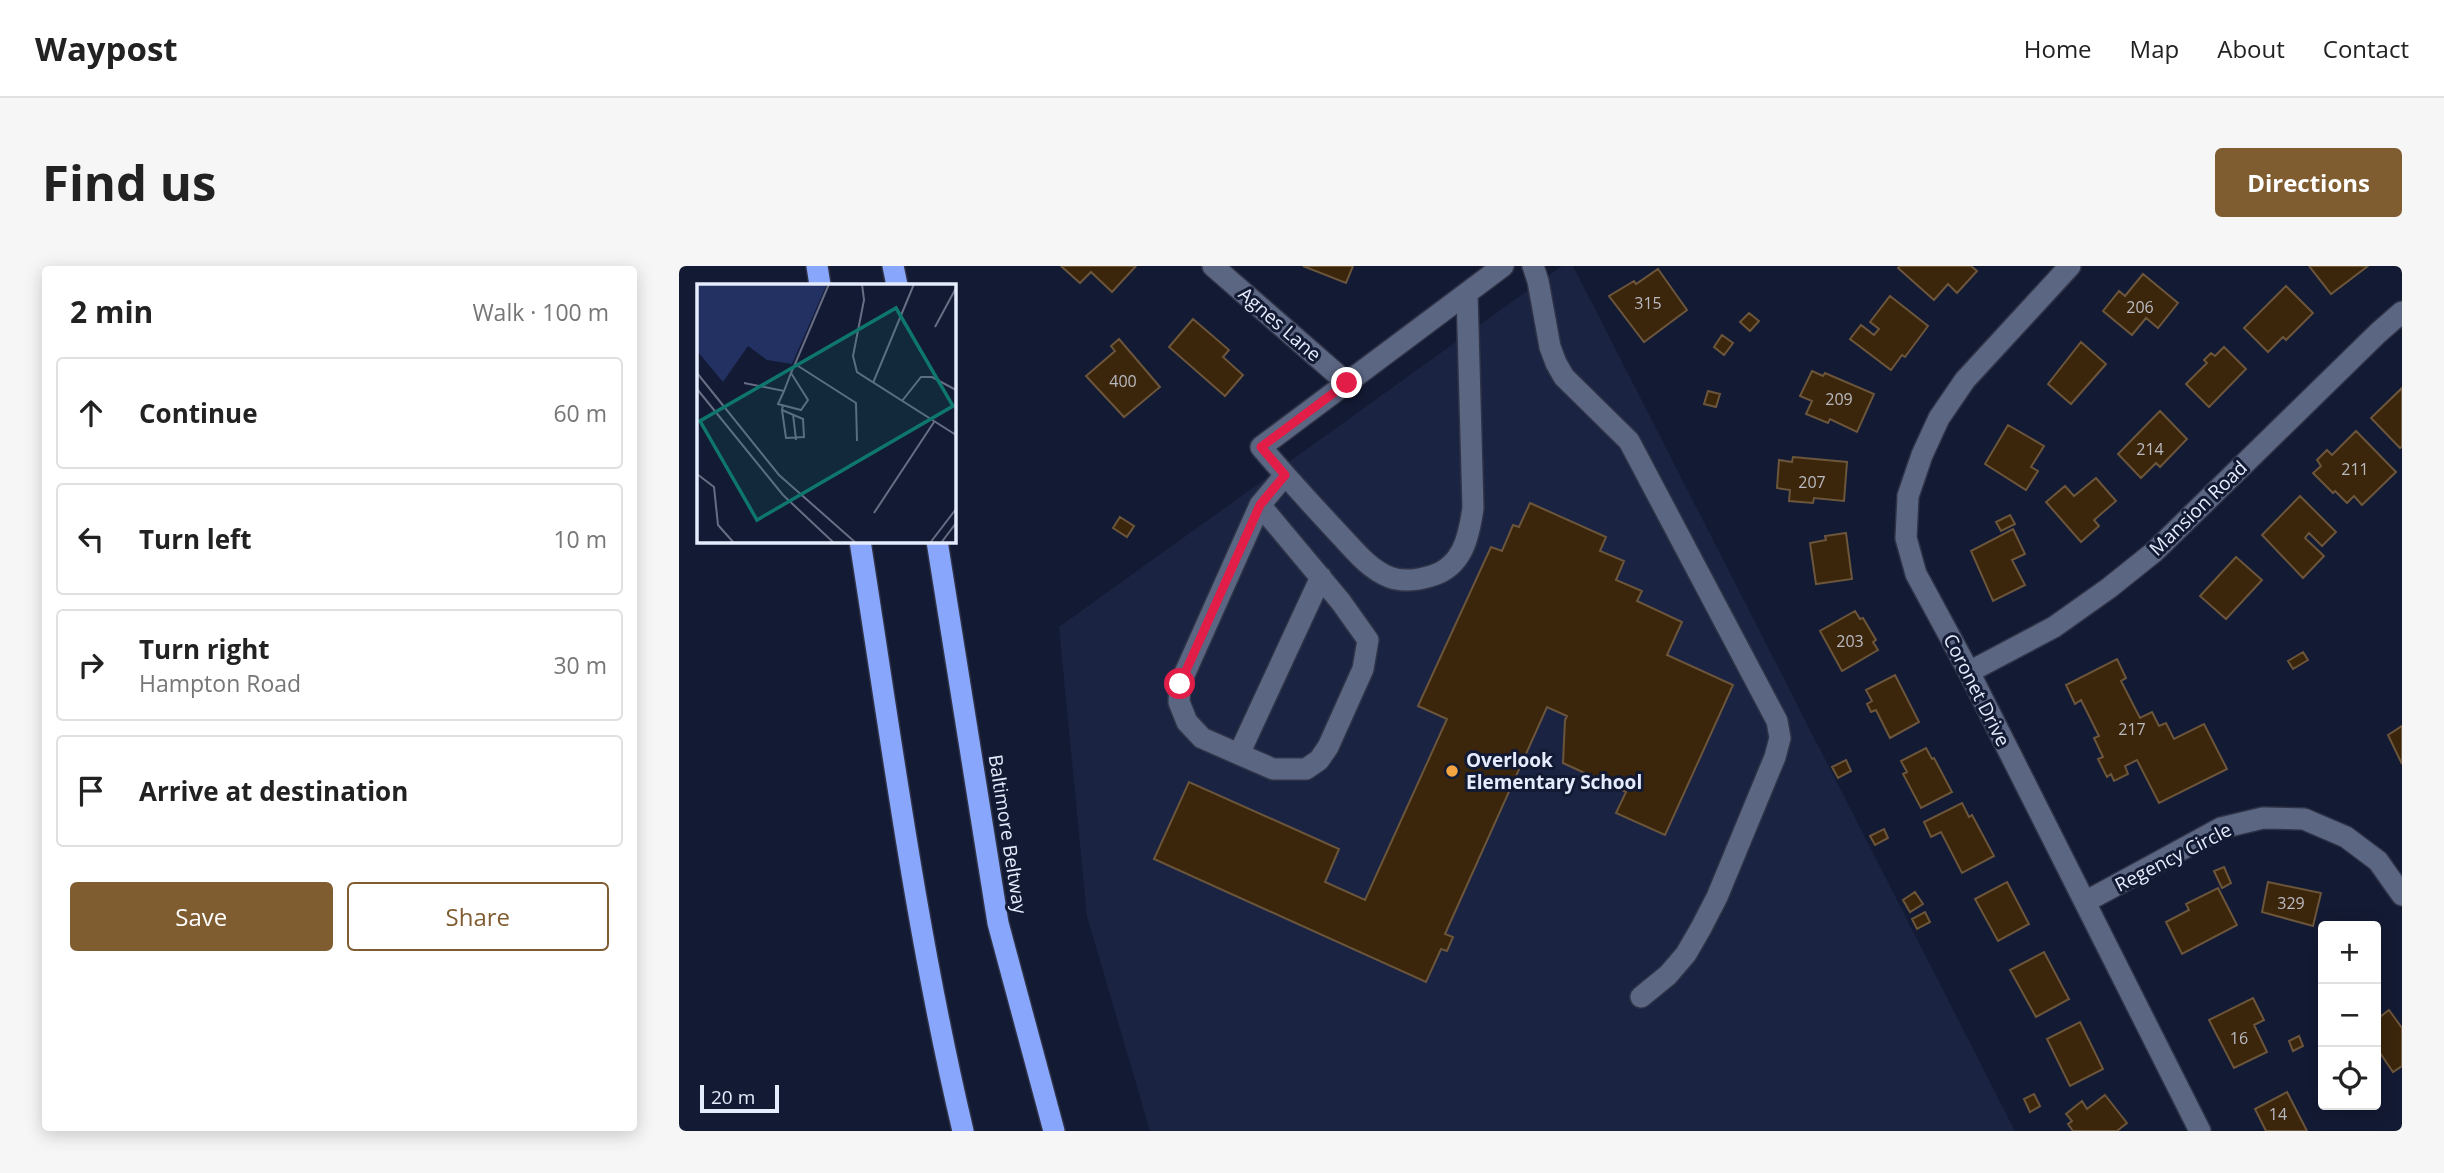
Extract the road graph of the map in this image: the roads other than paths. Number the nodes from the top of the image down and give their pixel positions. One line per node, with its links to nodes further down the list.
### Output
1 (817, 266): 7 (highway)
2 (893, 266): 8 (highway)
3 (1213, 266): 11 (street, Agnes Lane)
4 (1503, 266): 9 (street)
5 (1533, 266): 22 (street)
6 (2070, 266): 17 (street, Coronet Drive)
7 (820, 284)
8 (897, 284)
9 (1467, 293): 11 (street); 12 (street)
10 (2402, 312): 17 (street, Mansion Road)
11 (1347, 383): 12 (street)
12 (1285, 475): 13 (street)
13 (1260, 505): 16 (street); 18 (street)
14 (860, 542): 21 (highway)
15 (937, 542): 25 (highway, Baltimore Beltway)
16 (1321, 577): 18 (street); 18 (street)
17 (1969, 672): 20 (street, Coronet Drive)
18 (1239, 754)
19 (2402, 895): 20 (street, Regency Circle)
20 (2085, 902): 26 (street, Coronet Drive)
21 (921, 924): 23 (highway); 24 (highway)
22 (1641, 997)
23 (949, 1131)
24 (963, 1131)
25 (1054, 1131)
26 (2200, 1131)

